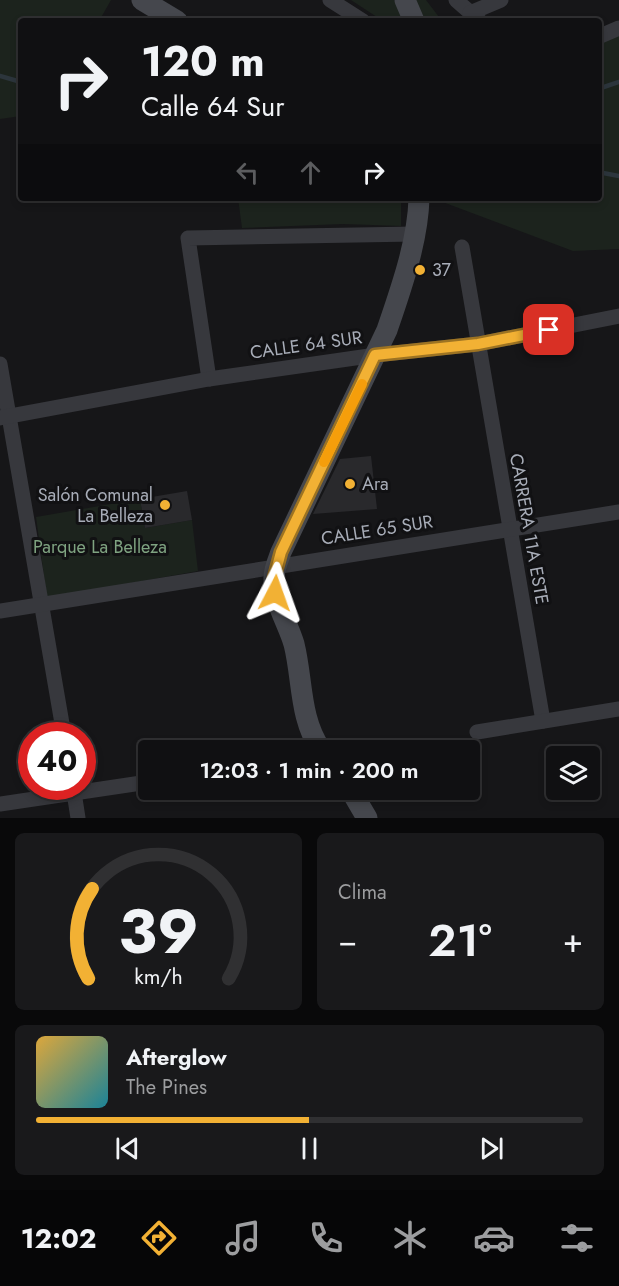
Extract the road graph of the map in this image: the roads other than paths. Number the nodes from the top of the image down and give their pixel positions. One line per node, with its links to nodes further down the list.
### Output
1 (330, 0): 8 (street)
2 (405, 0): 9 (street)
3 (456, 0): 6 (street)
4 (501, 0): 6 (street)
5 (154, 3): 7 (street)
6 (475, 17)
7 (173, 18)
8 (358, 18)
9 (413, 18)
10 (619, 28): 11 (street)
11 (602, 35)
12 (417, 215): 16 (street); 18 (street)
13 (462, 247): 15 (street, CARRERA 11A ESTE)
14 (619, 316): 15 (street, CALLE 64 SUR)
15 (478, 344): 16 (street, CALLE 64 SUR); 21 (street, CARRERA 11A ESTE)
16 (375, 355): 18 (street, CALLE 64 SUR); 22 (street)
17 (0, 364): 19 (street)
18 (209, 379): 19 (street, CALLE 64 SUR)
19 (4, 417): 23 (street)
20 (619, 512): 21 (street, CALLE 65 SUR)
21 (509, 529): 22 (street, CALLE 65 SUR); 26 (street, CARRERA 11A ESTE)
22 (276, 566): 23 (street, CALLE 65 SUR); 29 (street)
23 (41, 605): 24 (street, CALLE 65 SUR); 27 (street)
24 (0, 611)
25 (619, 709): 26 (street)
26 (543, 721): 28 (street)
27 (62, 722)
28 (477, 732)
29 (316, 740)
30 (138, 783): 31 (street)
31 (96, 788)
32 (21, 800): 35 (street)
33 (75, 800): 36 (street)
34 (356, 800): 37 (street)
35 (0, 804)
36 (78, 818)
37 (367, 818)

